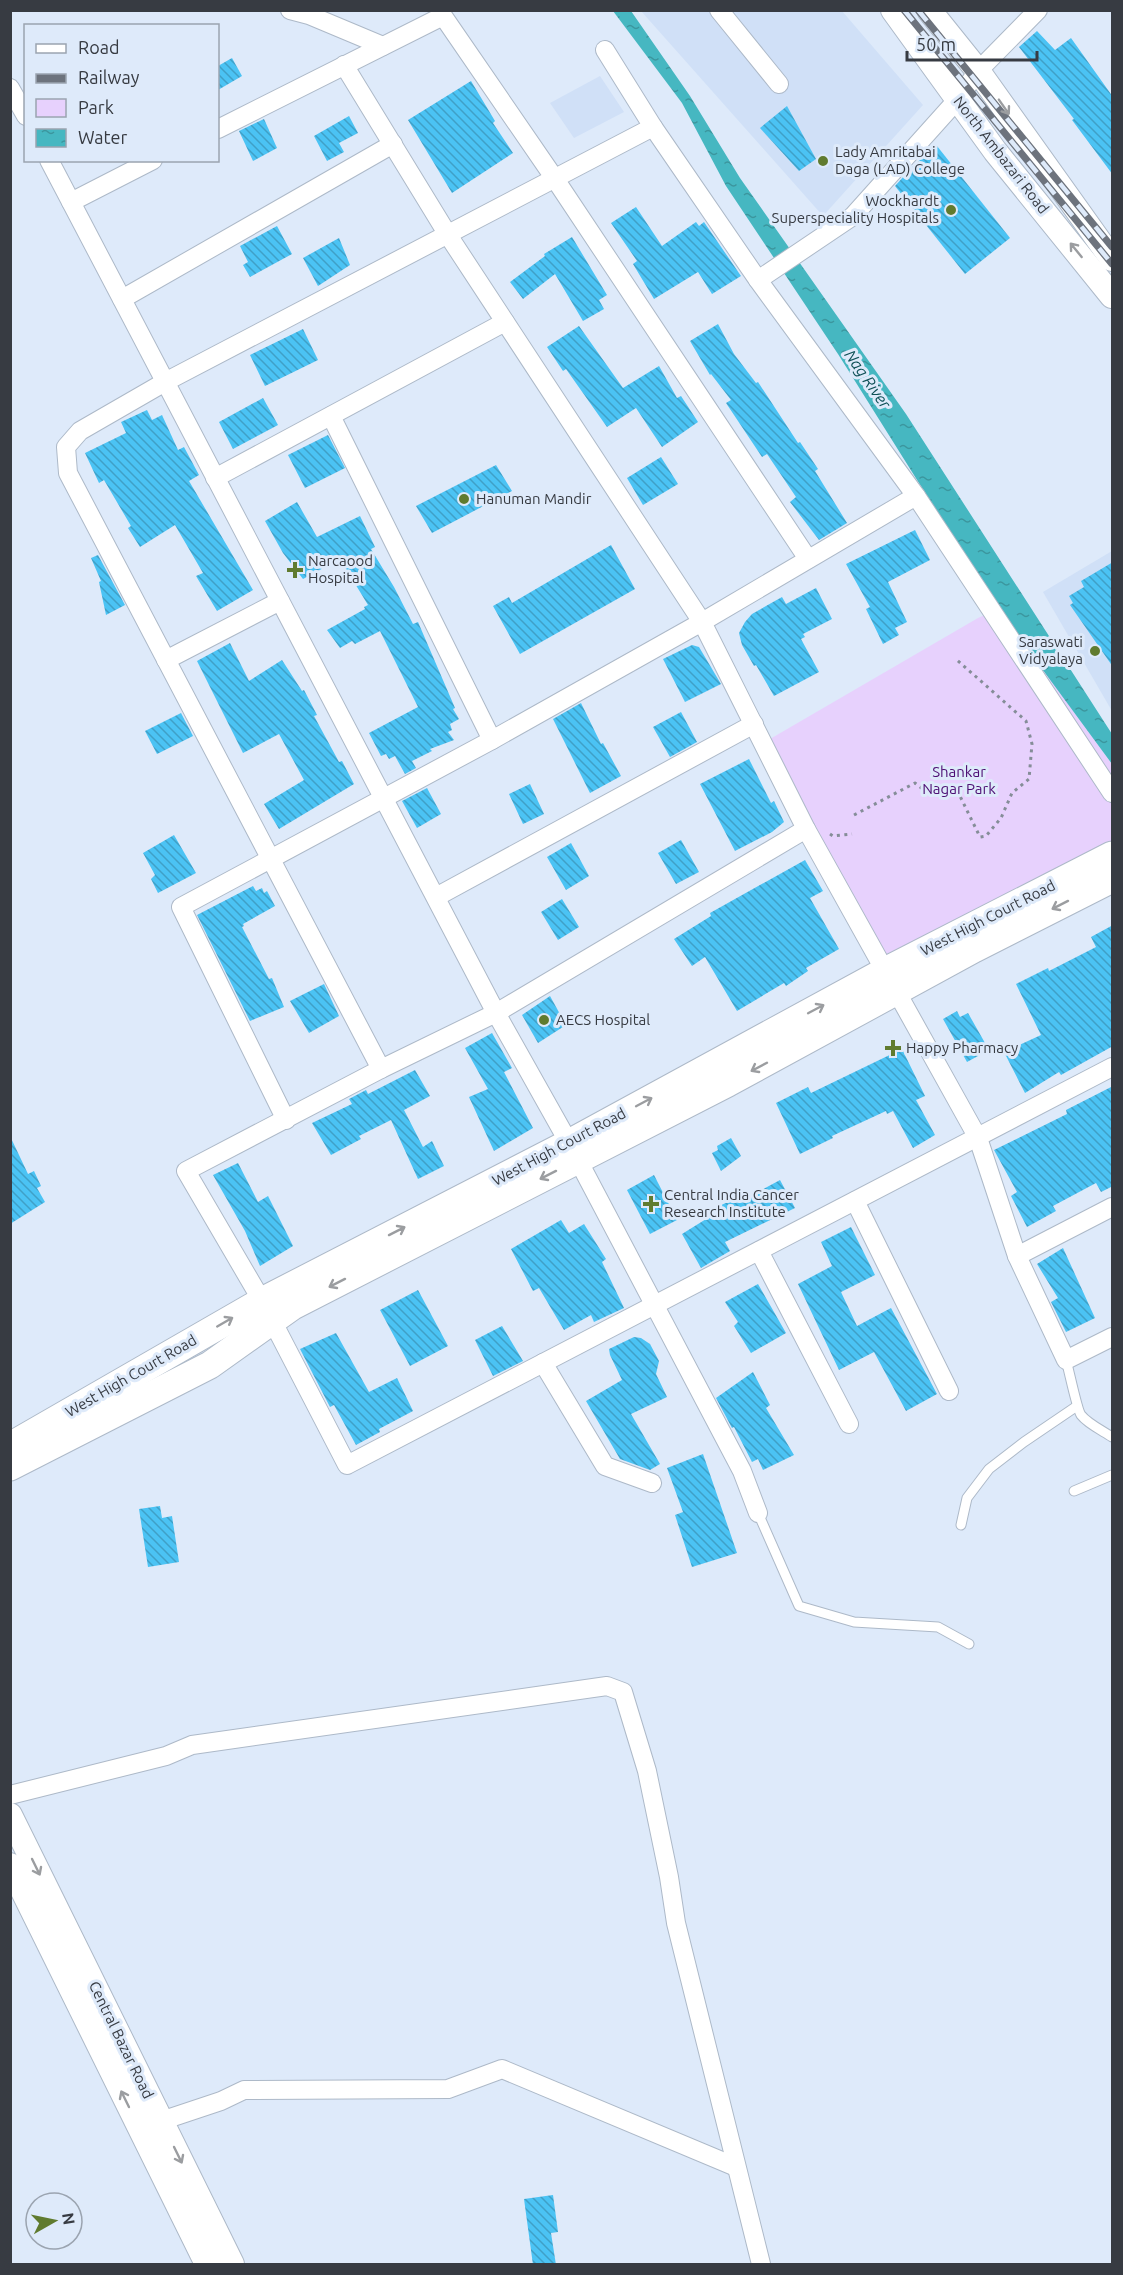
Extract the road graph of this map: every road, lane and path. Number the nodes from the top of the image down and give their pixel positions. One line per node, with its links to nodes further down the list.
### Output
1 (290, 10): 6 (street)
2 (719, 10): 10 (street)
3 (893, 10): 12 (main road, North Ambazari Road)
4 (929, 10): 9 (main road, North Ambazari Road)
5 (1038, 10): 9 (street)
6 (383, 46): 8 (street); 19 (street)
7 (605, 50): 14 (street)
8 (344, 65): 15 (street); 16 (street)
9 (978, 71): 12 (street); 22 (main road, North Ambazari Road, one-way to 22)
10 (779, 84)
11 (10, 88): 13 (street)
12 (957, 100): 23 (street); 24 (main road, North Ambazari Road, one-way to 12)
13 (24, 112)
14 (653, 127): 19 (street); 23 (street)
15 (219, 128)
16 (393, 144): 21 (street); 25 (street)
17 (50, 162): 20 (street)
18 (149, 162): 20 (street)
19 (555, 179): 21 (street); 31 (street)
20 (71, 202): 25 (street)
21 (448, 235): 26 (street); 27 (street)
22 (1113, 259)
23 (761, 279): 30 (street)
24 (1113, 296)
25 (122, 299): 27 (street)
26 (505, 322): 28 (street); 33 (street)
27 (165, 382): 29 (street); 34 (street)
28 (331, 416): 29 (street); 37 (street)
29 (215, 478): 32 (street)
30 (916, 496): 31 (street); 38 (street)
31 (807, 559): 33 (street)
32 (280, 601): 34 (street); 39 (street)
33 (702, 622): 36 (street); 37 (street)
34 (166, 660): 43 (street)
35 (957, 660): 40 (path)
36 (754, 724): 41 (street); 45 (street)
37 (492, 740): 39 (street)
38 (1113, 793)
39 (383, 797): 43 (street); 45 (street)
40 (854, 815)
41 (806, 829): 46 (street); 47 (street)
42 (1113, 855): 46 (main road, West High Court Road)
43 (270, 858): 49 (street); 50 (street)
44 (1113, 879): 46 (main road, West High Court Road, one-way to 46)
45 (436, 897): 47 (street)
46 (892, 981): 51 (street); 52 (main road, West High Court Road)
47 (496, 1013): 49 (street); 52 (street)
48 (1113, 1067): 51 (street)
49 (381, 1069): 50 (street)
50 (286, 1120): 58 (street)
51 (978, 1138): 53 (street); 56 (street)
52 (573, 1152): 57 (street); 58 (main road, West High Court Road)
53 (855, 1201): 55 (street); 62 (street)
54 (1113, 1207): 56 (street)
55 (759, 1251): 57 (street); 64 (street)
56 (1017, 1256): 60 (street)
57 (655, 1305): 61 (street); 71 (street)
58 (267, 1312): 61 (street); 66 (main road, West High Court Road, one-way to 58); 67 (main road, West High Court Road)
59 (1113, 1337): 60 (street)
60 (1066, 1360): 63 (lane)
61 (543, 1363): 69 (street)
62 (949, 1391)
63 (1077, 1406): 65 (lane); 72 (lane)
64 (849, 1424)
65 (1113, 1437)
66 (10, 1446)
67 (10, 1467)
68 (1113, 1475): 70 (lane)
69 (652, 1484)
70 (1074, 1491)
71 (758, 1513): 73 (lane)
72 (961, 1525)
73 (969, 1644)
74 (10, 1795): 78 (street)
75 (10, 1815): 77 (main road, Central Bazar Road, one-way to 77)
76 (10, 1865): 79 (main road, Central Bazar Road, one-way to 76)
77 (161, 2121): 78 (street); 80 (main road, Central Bazar Road, one-way to 80)
78 (736, 2167): 81 (street)
79 (207, 2265)
80 (232, 2265)
81 (761, 2265)

